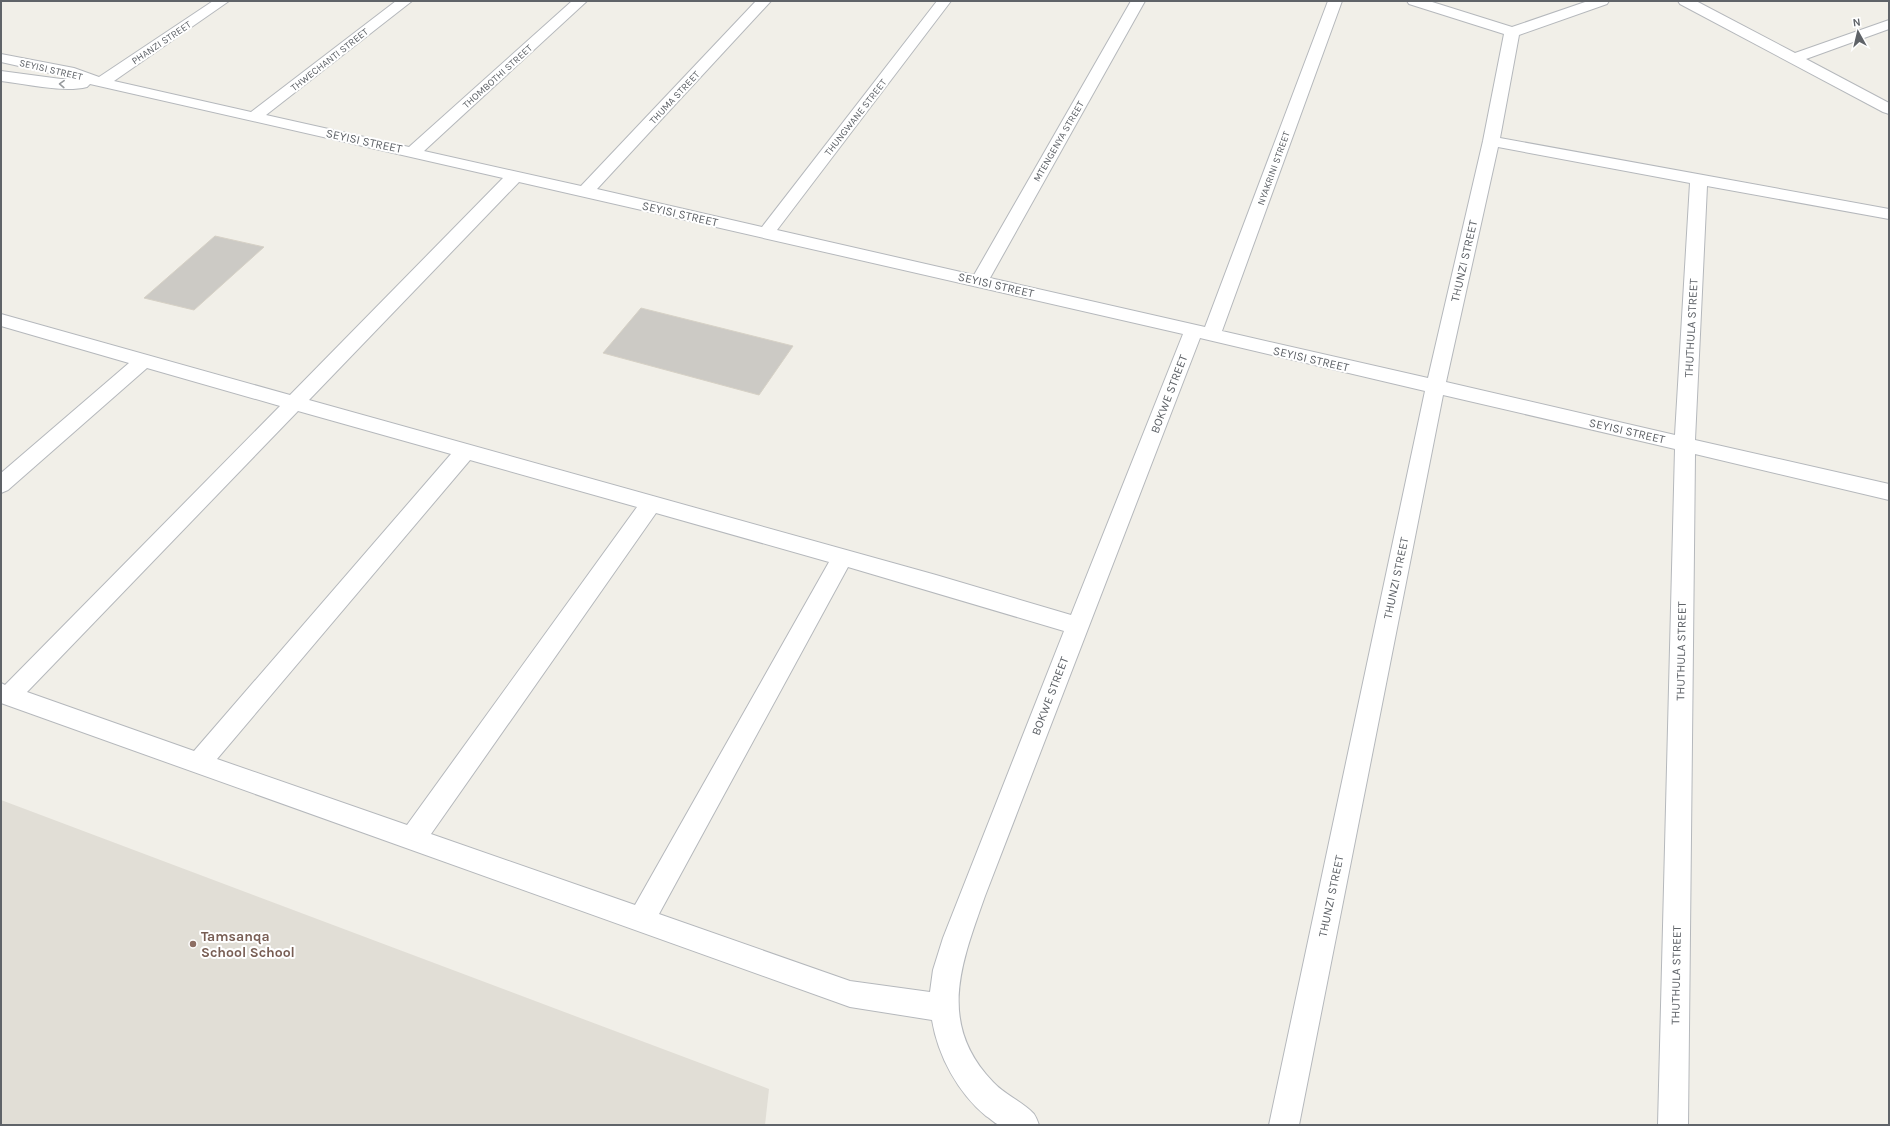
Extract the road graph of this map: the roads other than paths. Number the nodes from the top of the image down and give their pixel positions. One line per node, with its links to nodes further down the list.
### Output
1 (222, 1): 16 (street, PHANZI STREET)
2 (405, 1): 18 (street, THWECHANTI STREET)
3 (580, 1): 20 (street, THOMBOTHI STREET)
4 (764, 1): 23 (street, THUMA STREET)
5 (944, 1): 25 (street, THUNGWANE STREET)
6 (1138, 1): 26 (street, MTENGENYA STREET)
7 (1334, 1): 28 (street, NYAKRINI STREET)
8 (1414, 1): 12 (street)
9 (1602, 1): 12 (street)
10 (1685, 1): 14 (street)
11 (1889, 24): 14 (street)
12 (1512, 32): 19 (street, THUNZI STREET)
13 (1, 58): 16 (street, SEYISI STREET)
14 (1795, 58): 17 (street)
15 (1, 76): 16 (street, SEYISI STREET, one-way to 15)
16 (101, 83): 18 (street, SEYISI STREET)
17 (1889, 109)
18 (254, 117): 20 (street, SEYISI STREET)
19 (1491, 141): 22 (street); 30 (street, THUNZI STREET)
20 (413, 152): 21 (street, SEYISI STREET)
21 (516, 176): 23 (street, SEYISI STREET); 31 (street)
22 (1699, 178): 24 (street); 32 (street, THUTHULA STREET)
23 (584, 193): 25 (street, SEYISI STREET)
24 (1889, 214)
25 (766, 233): 26 (street, SEYISI STREET)
26 (979, 281): 28 (street, SEYISI STREET)
27 (1, 320): 29 (street)
28 (1202, 334): 30 (street, SEYISI STREET); 38 (street, BOKWE STREET)
29 (144, 360): 31 (street); 34 (street)
30 (1435, 388): 32 (street, SEYISI STREET); 45 (street, THUNZI STREET)
31 (294, 403): 33 (street); 39 (street)
32 (1685, 445): 35 (street, SEYISI STREET); 46 (street, THUTHULA STREET)
33 (466, 451): 36 (street); 40 (street)
34 (1, 485)
35 (1889, 492)
36 (651, 503): 37 (street); 41 (street)
37 (842, 558): 38 (street); 42 (street)
38 (1078, 626): 43 (street, BOKWE STREET)
39 (5, 695): 40 (street)
40 (198, 763): 41 (street)
41 (412, 839): 42 (street)
42 (641, 920): 43 (street)
43 (943, 1008): 44 (street, BOKWE STREET)
44 (1024, 1125)
45 (1284, 1125)
46 (1673, 1125)

